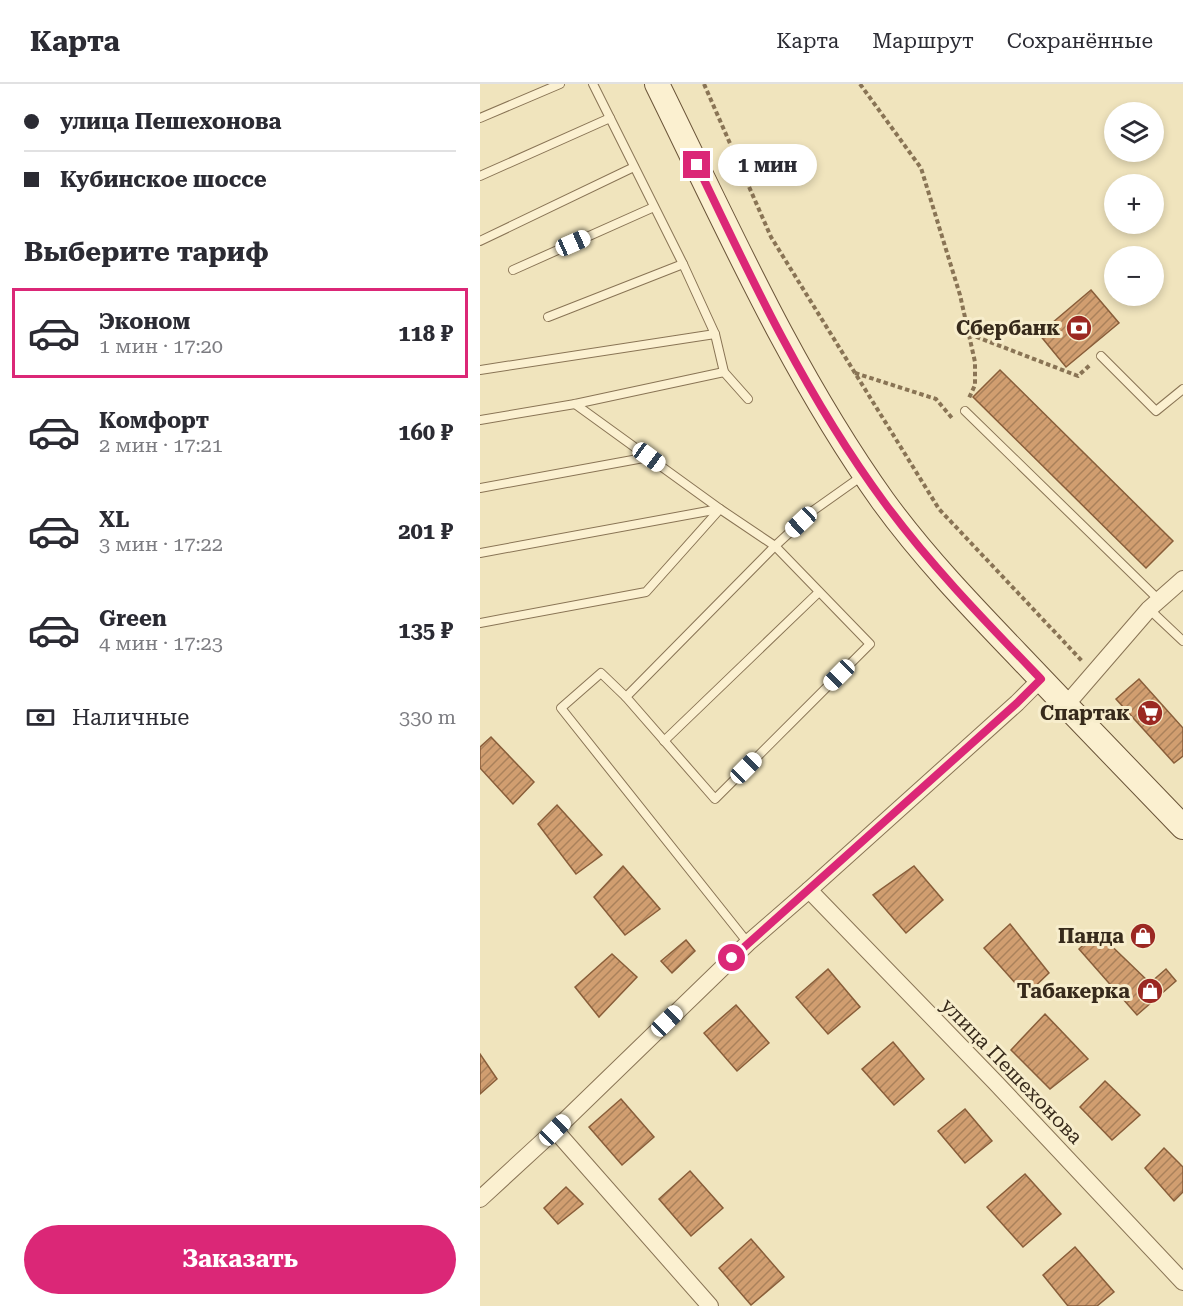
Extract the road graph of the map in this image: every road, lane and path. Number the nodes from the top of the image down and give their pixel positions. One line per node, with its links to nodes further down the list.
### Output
1 (560, 84): 6 (lane)
2 (593, 84): 7 (lane)
3 (657, 84): 27 (main road)
4 (704, 84): 20 (path)
5 (860, 84): 16 (path)
6 (480, 118)
7 (610, 118): 8 (lane); 9 (lane)
8 (634, 167): 10 (lane); 11 (lane)
9 (480, 176)
10 (654, 207): 12 (lane); 13 (lane)
11 (480, 241)
12 (683, 264): 14 (lane); 15 (lane)
13 (513, 270)
14 (548, 317)
15 (715, 334): 18 (lane); 19 (lane)
16 (969, 334): 17 (path); 24 (path)
17 (1101, 356): 21 (lane)
18 (480, 370)
19 (724, 372): 22 (lane); 23 (lane)
20 (855, 373): 24 (path); 37 (path)
21 (1183, 389)
22 (748, 399)
23 (575, 404): 25 (lane); 26 (lane)
24 (965, 411): 34 (lane)
25 (480, 420)
26 (649, 457): 28 (lane); 29 (lane)
27 (865, 474): 30 (lane); 38 (main road)
28 (480, 488)
29 (720, 509): 30 (lane); 31 (lane); 35 (lane)
30 (775, 546): 33 (lane); 39 (lane)
31 (480, 553)
32 (1183, 579): 34 (street)
33 (819, 592): 41 (lane); 41 (lane)
34 (1154, 604): 36 (lane); 37 (street)
35 (480, 623)
36 (1183, 641)
37 (1094, 673): 40 (street)
38 (1041, 679): 40 (main road); 43 (street)
39 (626, 697): 41 (lane); 44 (lane)
40 (1066, 705): 42 (main road)
41 (664, 741)
42 (1183, 827)
43 (809, 890): 44 (street); 47 (street, улица Пешехонова)
44 (748, 943): 45 (street)
45 (555, 1130): 46 (street); 48 (street)
46 (481, 1195)
47 (1183, 1282)
48 (694, 1299): 49 (street)
49 (710, 1306)

